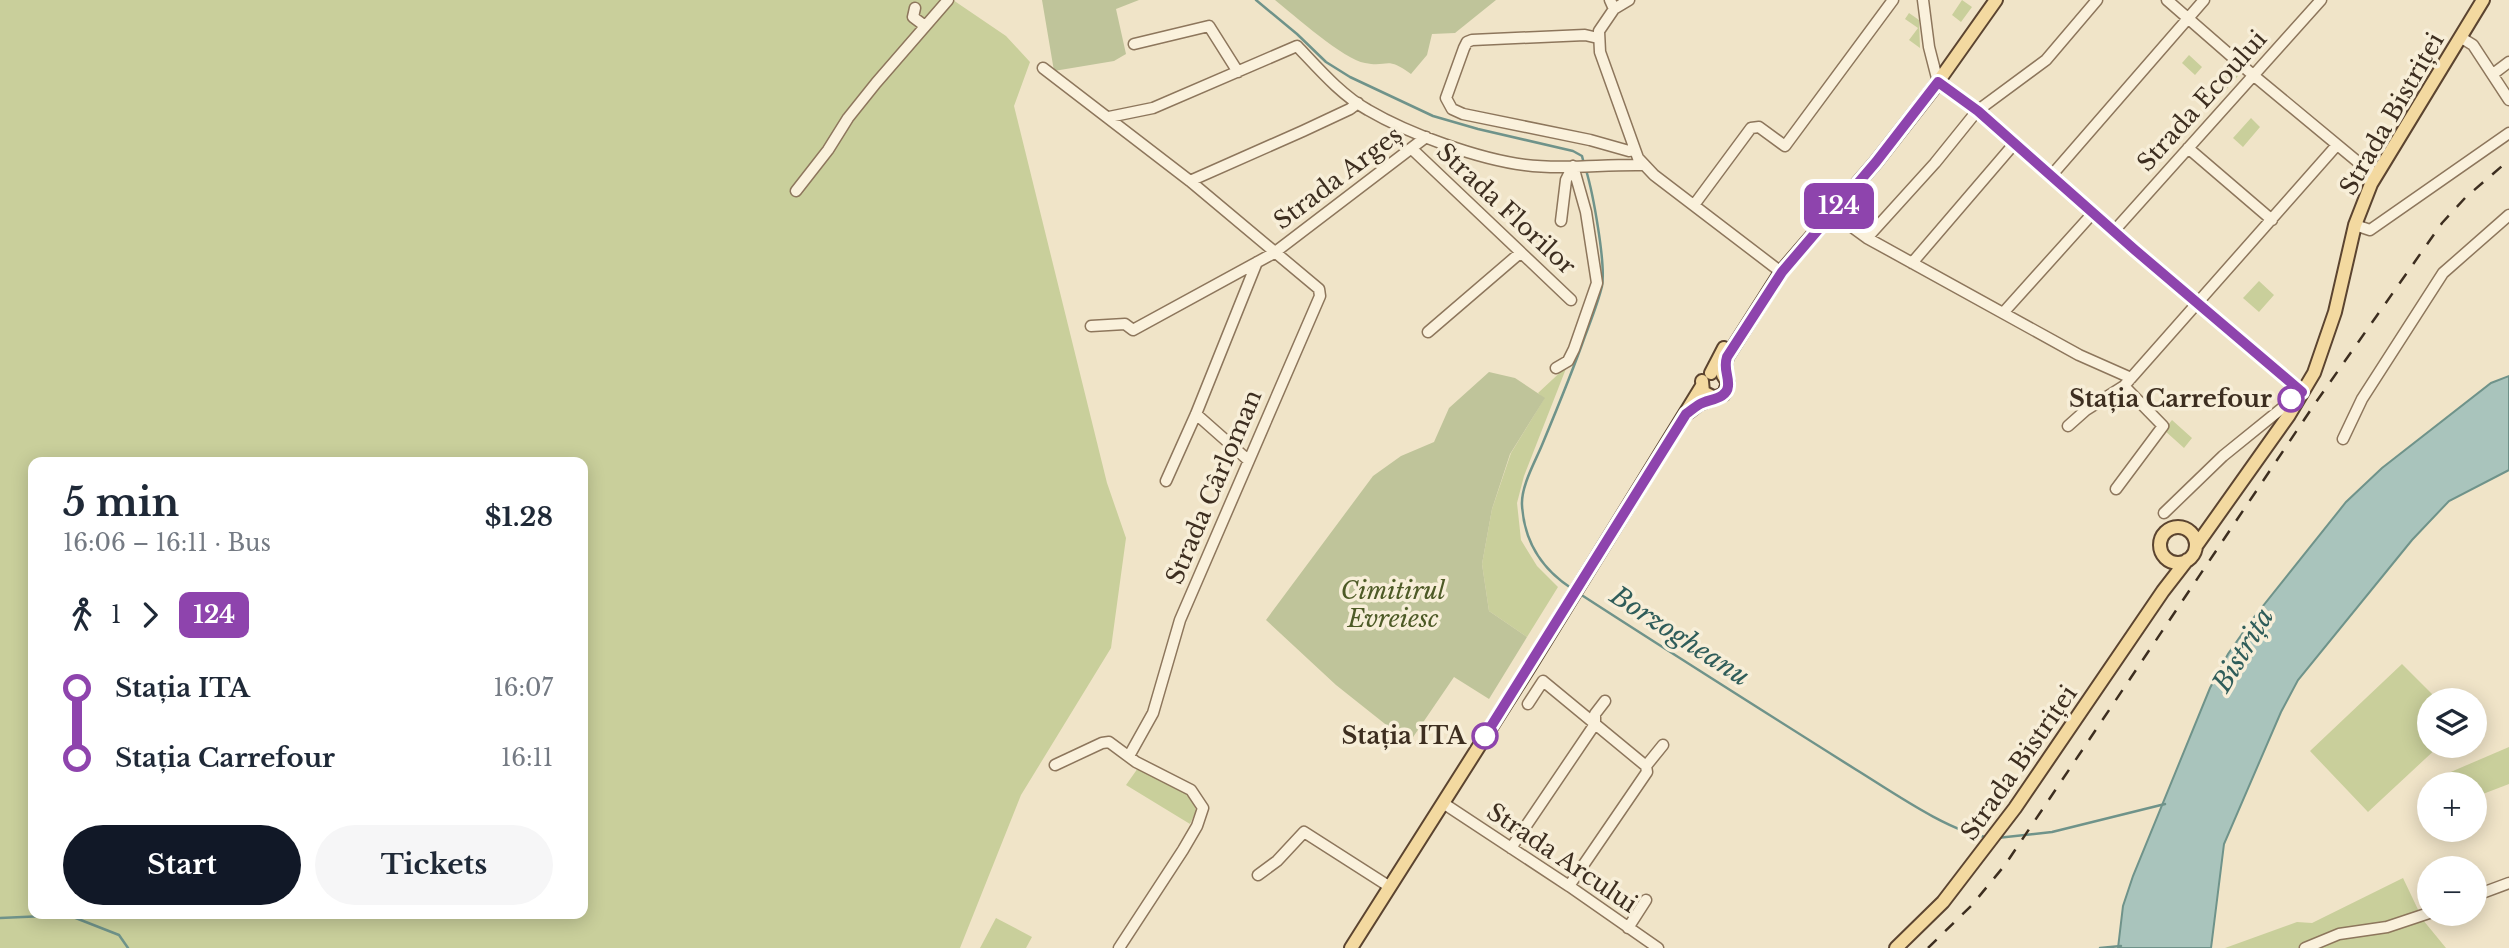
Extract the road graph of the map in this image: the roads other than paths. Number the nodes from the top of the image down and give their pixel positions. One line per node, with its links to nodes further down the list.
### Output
1 (948, 0): 15 (street)
2 (1629, 0): 12 (street)
3 (1893, 0): 42 (street)
4 (1923, 0): 24 (street)
5 (1988, 0): 24 (main road)
6 (1996, 0): 24 (main road)
7 (2097, 0): 27 (street)
8 (2167, 0): 14 (street)
9 (2204, 0): 14 (street)
10 (2321, 0): 23 (street, Strada Ecoului)
11 (2483, 0): 16 (main road, Strada Bistriței)
12 (1612, 5): 17 (street)
13 (915, 8): 15 (street)
14 (2188, 18): 23 (street); 39 (street)
15 (925, 26): 41 (street)
16 (2460, 37): 22 (street); 38 (main road, Strada Bistriței)
17 (1598, 38): 35 (street); 35 (street)
18 (1134, 44): 21 (street)
19 (2509, 62): 22 (street)
20 (1043, 68): 28 (street)
21 (1238, 72): 26 (street, Strada Florilor); 28 (street)
22 (2493, 74): 25 (street)
23 (2253, 75): 32 (street); 33 (street, Strada Ecoului)
24 (1936, 79): 27 (street); 43 (main road); 55 (main road)
25 (2509, 100)
26 (1357, 103): 30 (street, Strada Florilor); 40 (street)
27 (1978, 111): 31 (street); 50 (street)
28 (1109, 117): 40 (street)
29 (2509, 133): 48 (street)
30 (1426, 137): 34 (street, Strada Argeș); 37 (street, Strada Florilor)
31 (2014, 144): 39 (street); 54 (street)
32 (2337, 145): 38 (street); 46 (street)
33 (2188, 148): 46 (street); 49 (street, Strada Ecoului)
34 (1412, 149): 51 (street, Strada Argeș); 52 (street, Strada Florilor)
35 (1634, 149): 36 (street)
36 (1643, 165): 37 (street, Strada Florilor); 42 (street)
37 (1575, 166): 47 (street, Strada Florilor); 61 (street, Strada Florilor)
38 (2376, 174): 48 (main road, Strada Bistriței)
39 (2051, 176): 44 (street)
40 (1190, 181): 51 (street)
41 (796, 191)
42 (1694, 205): 55 (street)
43 (1837, 208): 50 (street); 55 (main road)
44 (2093, 213): 49 (street); 58 (street)
45 (2509, 215): 71 (street)
46 (2272, 220): 57 (street)
47 (1561, 221)
48 (2355, 225): 66 (main road, Strada Bistriței)
49 (2114, 231): 57 (street)
50 (1867, 238): 54 (street)
51 (1274, 253): 53 (street, Strada Argeș); 72 (street, Strada Cârloman)
52 (1520, 253): 56 (street, Strada Florilor); 60 (street)
53 (1257, 262): 59 (street, Strada Argeș); 68 (street)
54 (1912, 263): 58 (street)
55 (1778, 270): 62 (main road); 63 (main road)
56 (1571, 300)
57 (2199, 304): 64 (street); 66 (street)
58 (2003, 313): 64 (street)
59 (1091, 326)
60 (1428, 332)
61 (1556, 368)
62 (1711, 373): 63 (main road); 65 (main road)
63 (1727, 379): 67 (main road)
64 (2127, 382): 70 (street); 74 (street)
65 (1702, 386): 67 (main road); 69 (main road)
66 (2302, 392): 75 (main road, Strada Bistriței); 76 (street)
67 (1714, 398): 69 (main road)
68 (1196, 414): 72 (street); 73 (street)
69 (1686, 414): 89 (main road)
70 (2068, 426)
71 (2343, 439)
72 (1248, 460): 86 (street, Strada Cârloman)
73 (1166, 481)
74 (2116, 489)
75 (2218, 512): 77 (main road); 78 (main road, Strada Bistriței)
76 (2164, 513)
77 (2181, 526): 78 (main road); 79 (main road)
78 (2196, 546): 80 (main road)
79 (2164, 556): 80 (main road); 81 (main road)
80 (2187, 560): 81 (main road, Strada Bistriței)
81 (2163, 592): 102 (main road, Strada Bistriței)
82 (1605, 701): 84 (street)
83 (1528, 704): 84 (street)
84 (1595, 724): 88 (street); 90 (street)
85 (1663, 745): 88 (street)
86 (1129, 756): 87 (street); 99 (street)
87 (1055, 765)
88 (1646, 766): 93 (street)
89 (1443, 803): 90 (street, Strada Arcului); 94 (main road)
90 (1511, 848): 93 (street, Strada Arcului)
91 (1258, 875): 94 (street)
92 (2509, 883): 95 (street)
93 (1569, 886): 98 (street, Strada Arcului)
94 (1390, 887): 100 (main road)
95 (2487, 891)
96 (1646, 900): 98 (street)
97 (2417, 917): 103 (street)
98 (1628, 928): 101 (street, Strada Arcului)
99 (1119, 948)
100 (1351, 948)
101 (1658, 948)
102 (1896, 948)
103 (2305, 948)

